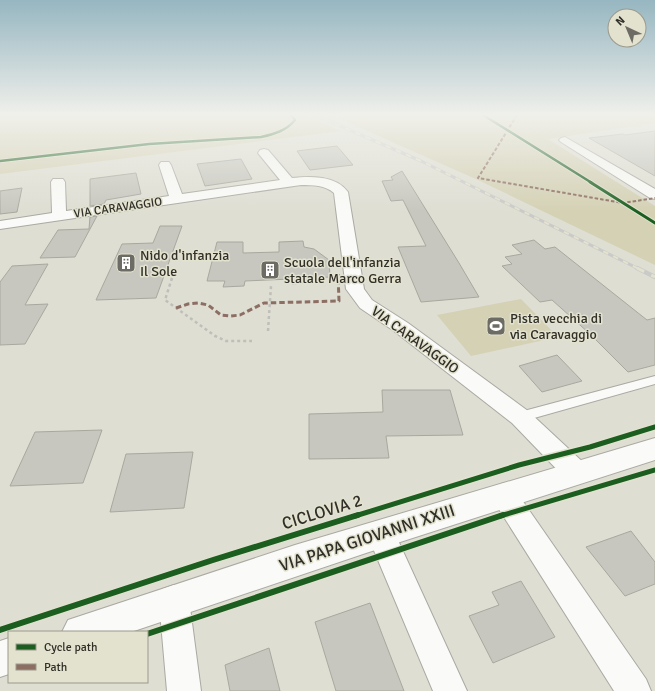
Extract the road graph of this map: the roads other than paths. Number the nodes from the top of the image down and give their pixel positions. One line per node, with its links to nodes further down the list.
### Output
1 (577, 147): 6 (street)
2 (264, 153): 5 (street)
3 (165, 165): 7 (street, VIA CARAVAGGIO)
4 (58, 182): 8 (street, VIA CARAVAGGIO)
5 (288, 182): 7 (street, VIA CARAVAGGIO); 11 (street, VIA CARAVAGGIO)
6 (655, 195)
7 (177, 199): 8 (street, VIA CARAVAGGIO)
8 (59, 216): 9 (street, VIA CARAVAGGIO)
9 (0, 225)
10 (655, 380): 11 (lane)
11 (520, 417): 13 (street, VIA CARAVAGGIO)
12 (655, 449): 13 (main road, VIA PAPA GIOVANNI XXIII)
13 (577, 473): 14 (main road, VIA PAPA GIOVANNI XXIII)
14 (504, 495): 15 (main road, VIA PAPA GIOVANNI XXIII); 20 (street)
15 (381, 534): 16 (main road, VIA PAPA GIOVANNI XXIII); 19 (street)
16 (174, 600): 17 (main road, VIA PAPA GIOVANNI XXIII); 18 (street)
17 (83, 631)
18 (184, 691)
19 (450, 691)
20 (634, 691)

